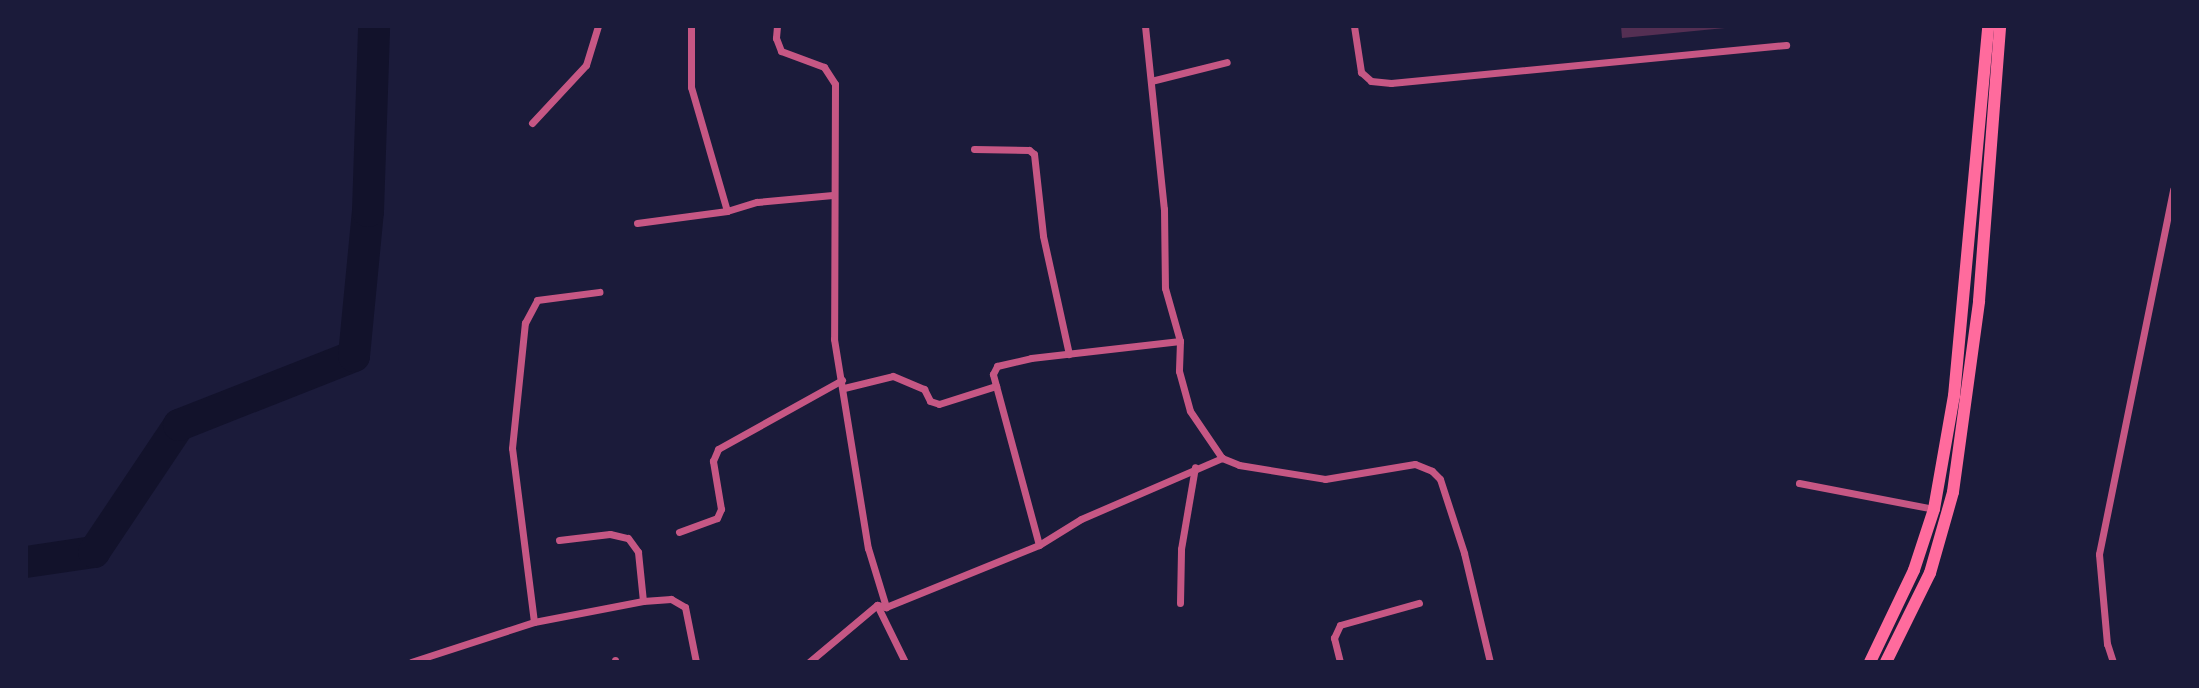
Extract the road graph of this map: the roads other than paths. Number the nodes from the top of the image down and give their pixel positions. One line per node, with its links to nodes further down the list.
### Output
1 (598, 26): 11 (street)
2 (691, 26): 15 (street)
3 (777, 26): 14 (street)
4 (1145, 26): 10 (street)
5 (1354, 26): 8 (street)
6 (1988, 26): 25 (highway)
7 (2000, 26): 42 (highway)
8 (1786, 46)
9 (1227, 62): 10 (street)
10 (1151, 81): 18 (street)
11 (532, 123)
12 (974, 149): 19 (street)
13 (2173, 189): 43 (street)
14 (833, 195): 15 (street); 20 (street)
15 (727, 211): 16 (street)
16 (637, 223)
17 (599, 292): 34 (street)
18 (1180, 341): 19 (street); 22 (street)
19 (1069, 354): 21 (street)
20 (843, 384): 21 (street); 26 (street); 33 (street)
21 (996, 386): 28 (street)
22 (1222, 458): 23 (street); 40 (street)
23 (1195, 467): 28 (street); 30 (street)
24 (1799, 483): 25 (street)
25 (1934, 509): 41 (highway)
26 (679, 532)
27 (559, 540): 29 (street)
28 (1039, 545): 33 (street)
29 (643, 601): 34 (street); 36 (street)
30 (1180, 603)
31 (1419, 603): 39 (street)
32 (877, 605): 33 (street); 37 (street); 38 (street)
33 (886, 607)
34 (534, 622): 35 (street)
35 (411, 662)
36 (696, 662)
37 (809, 662)
38 (905, 662)
39 (1340, 662)
40 (1490, 662)
41 (1870, 662)
42 (1886, 662)
43 (2113, 662)

